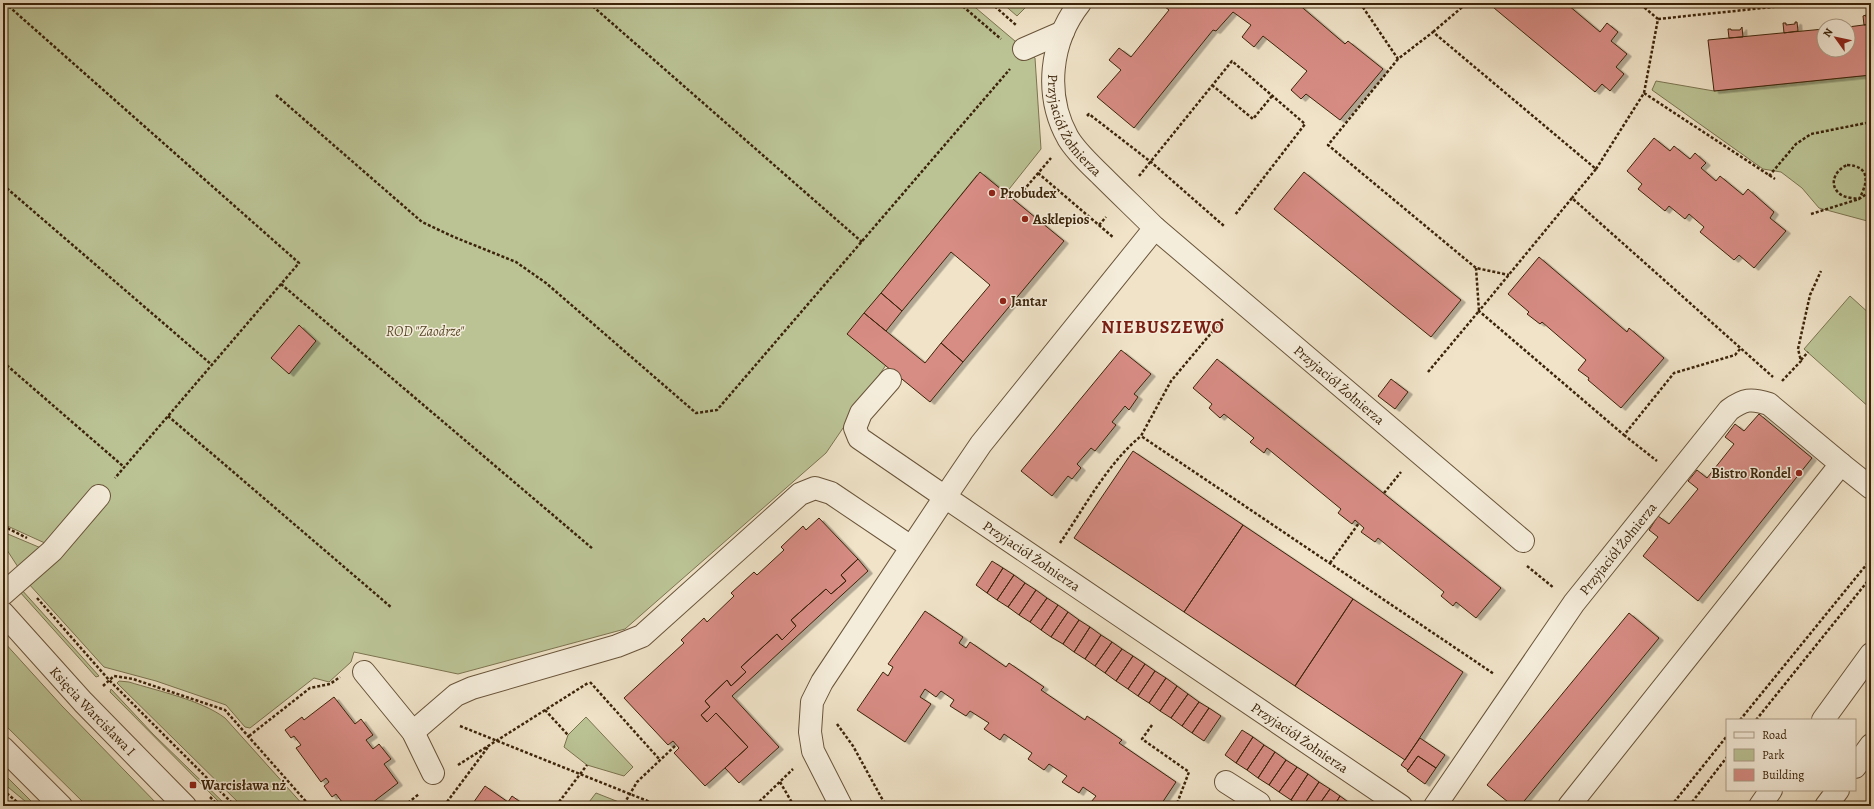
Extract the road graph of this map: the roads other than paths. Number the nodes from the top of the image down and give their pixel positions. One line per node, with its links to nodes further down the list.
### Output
1 (1080, 3): 2 (street, Przyjaciół Żołnierza)
2 (1063, 32): 3 (street); 4 (street, Przyjaciół Żołnierza)
3 (1020, 52)
4 (1155, 228): 9 (street); 10 (street, Przyjaciół Żołnierza)
5 (890, 380): 9 (street, Przyjaciół Żołnierza)
6 (1841, 464): 7 (street, Przyjaciół Żołnierza); 30 (street, Przyjaciół Żołnierza); 31 (street)
7 (1871, 488)
8 (99, 496): 12 (street)
9 (945, 497): 11 (street); 29 (street, Przyjaciół Żołnierza)
10 (1522, 541)
11 (911, 548): 17 (street); 27 (street)
12 (3, 594)
13 (3, 613): 26 (street, Księcia Warcisława I)
14 (1871, 654): 16 (street)
15 (364, 672): 17 (street)
16 (1824, 719)
17 (413, 732): 21 (street)
18 (1871, 745): 20 (street)
19 (3, 748): 25 (street)
20 (1856, 766)
21 (433, 773)
22 (1226, 782): 28 (street)
23 (1770, 791): 32 (street)
24 (1837, 791): 33 (street)
25 (61, 806)
26 (185, 806)
27 (841, 806)
28 (1257, 806)
29 (1401, 806)
30 (1435, 806)
31 (1569, 806)
32 (1760, 806)
33 (1826, 806)

